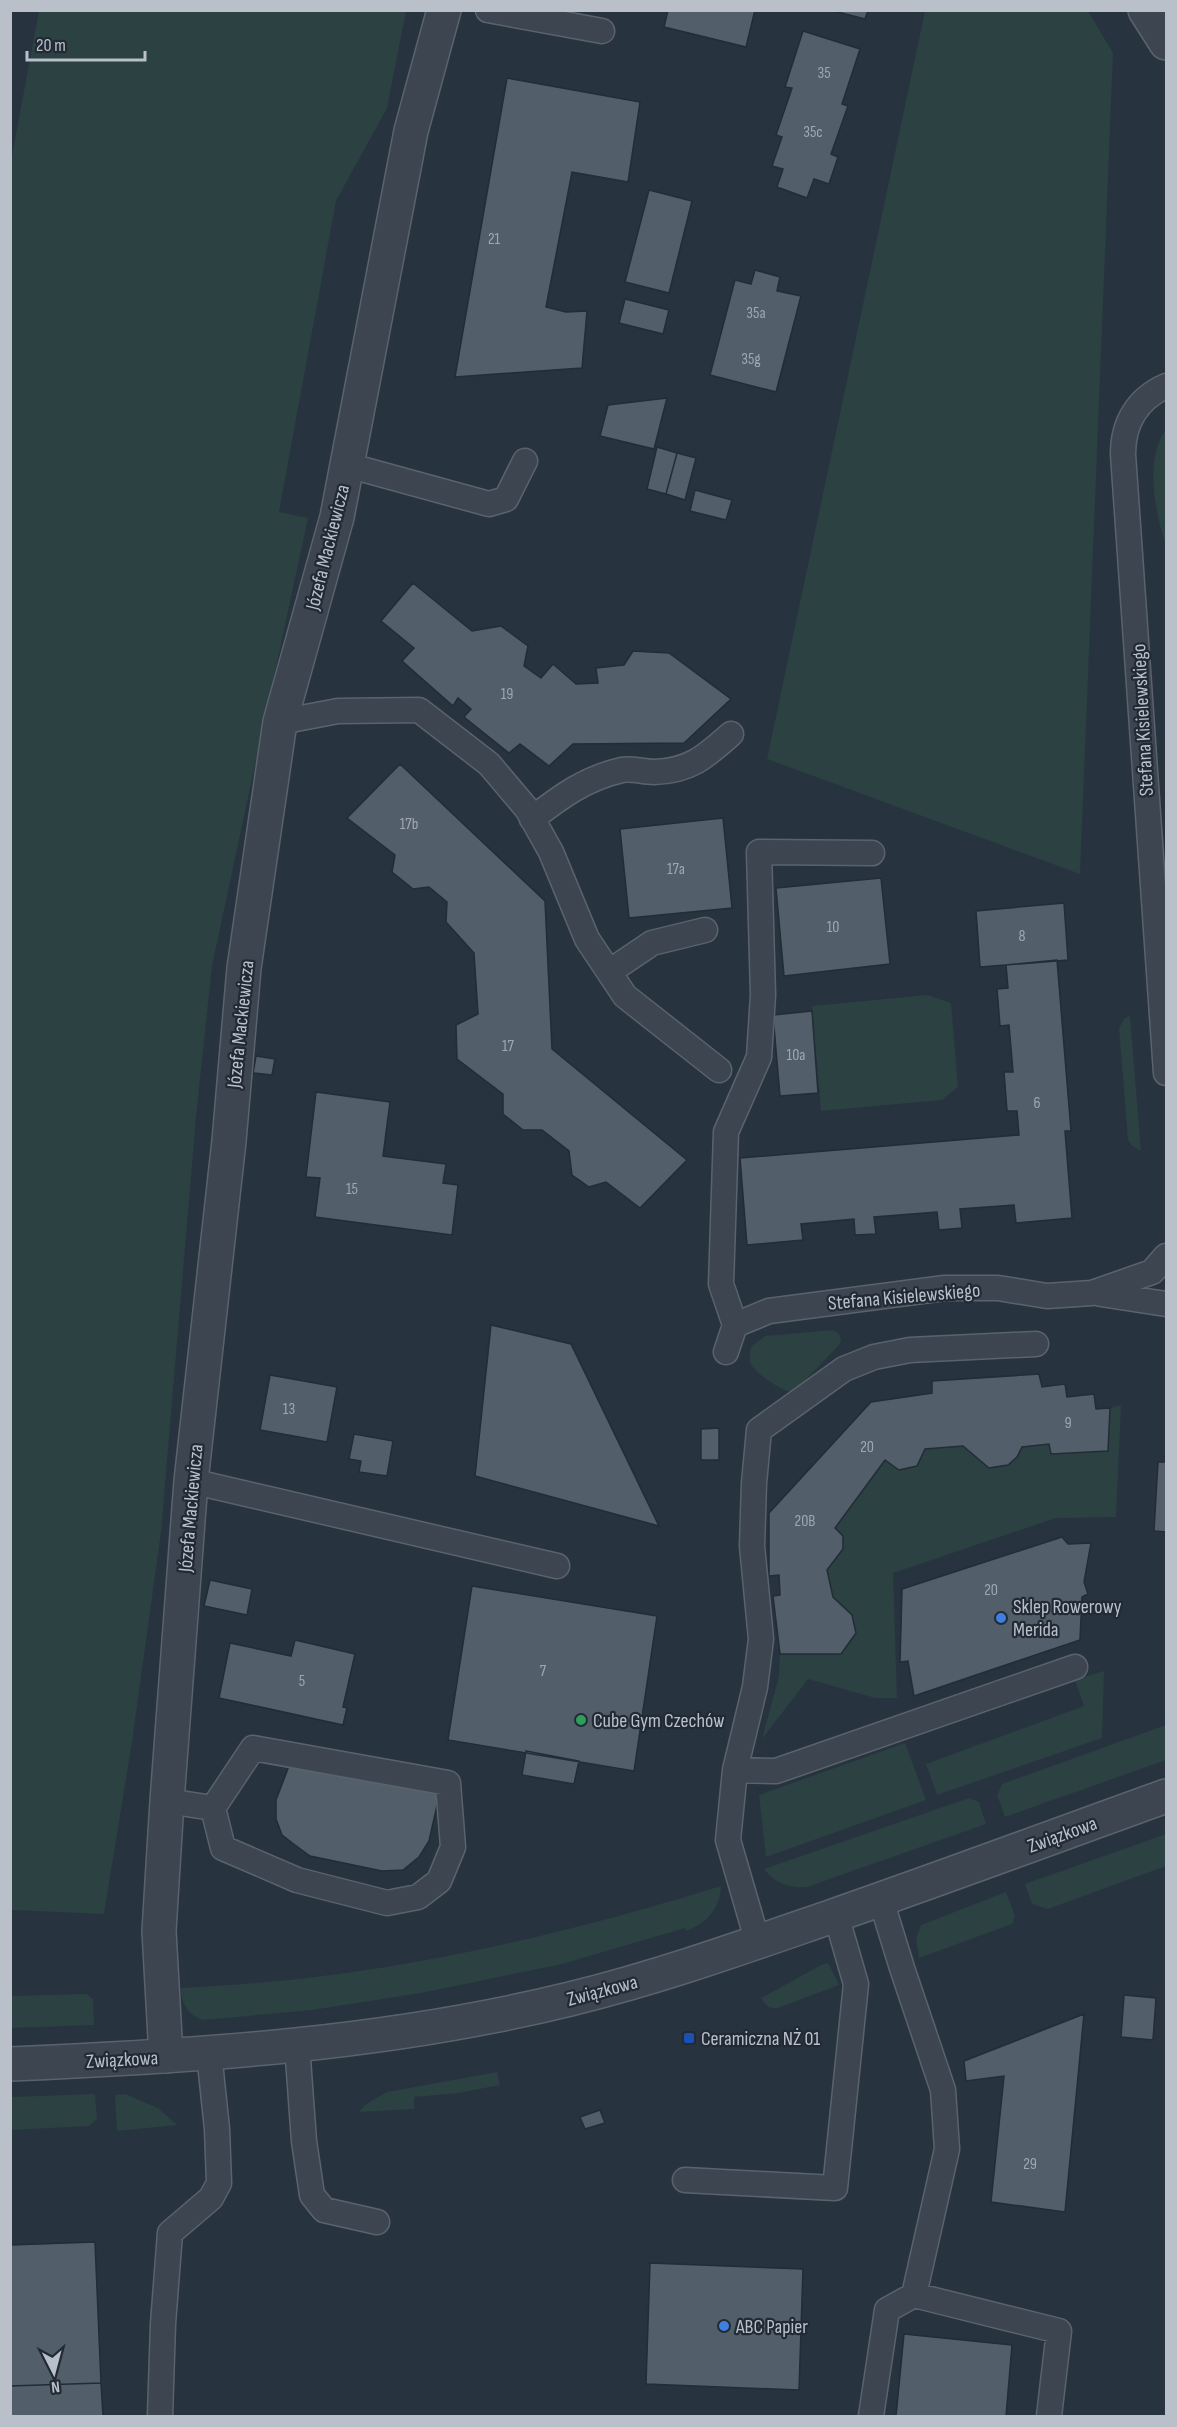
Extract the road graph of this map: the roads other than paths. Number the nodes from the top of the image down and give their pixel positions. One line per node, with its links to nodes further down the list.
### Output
1 (444, 10): 8 (street, Józefa Mackiewicza)
2 (488, 10): 4 (lane)
3 (1145, 10): 5 (street)
4 (602, 31)
5 (1167, 43)
6 (1167, 386): 16 (lane, Stefana Kisielewskiego)
7 (525, 461): 8 (lane)
8 (347, 465): 9 (street, Józefa Mackiewicza)
9 (280, 722): 11 (lane); 23 (street, Józefa Mackiewicza)
10 (731, 734): 11 (lane)
11 (532, 819): 14 (lane)
12 (872, 853): 20 (lane)
13 (705, 930): 14 (lane)
14 (609, 972): 15 (lane)
15 (719, 1070)
16 (1167, 1073)
17 (1167, 1256): 18 (lane, Stefana Kisielewskiego)
18 (1092, 1293): 19 (lane); 20 (lane, Stefana Kisielewskiego)
19 (1167, 1304)
20 (735, 1326): 22 (lane)
21 (1036, 1344): 26 (lane)
22 (726, 1352)
23 (191, 1481): 24 (lane); 28 (street, Józefa Mackiewicza)
24 (557, 1566)
25 (1075, 1667): 26 (lane)
26 (735, 1770): 32 (lane)
27 (1167, 1796): 30 (street, Związkowa)
28 (167, 1801): 29 (lane); 35 (street, Józefa Mackiewicza)
29 (213, 1808): 29 (lane)
30 (881, 1900): 31 (street, Związkowa); 39 (lane)
31 (836, 1915): 32 (street, Związkowa); 37 (lane)
32 (758, 1942): 33 (street, Związkowa)
33 (297, 2045): 34 (street, Związkowa); 38 (lane)
34 (209, 2053): 35 (street, Związkowa); 40 (lane)
35 (166, 2056): 36 (street, Związkowa)
36 (10, 2064)
37 (685, 2180)
38 (376, 2222)
39 (914, 2295): 41 (lane); 42 (lane)
40 (159, 2416)
41 (871, 2416)
42 (1049, 2416)

